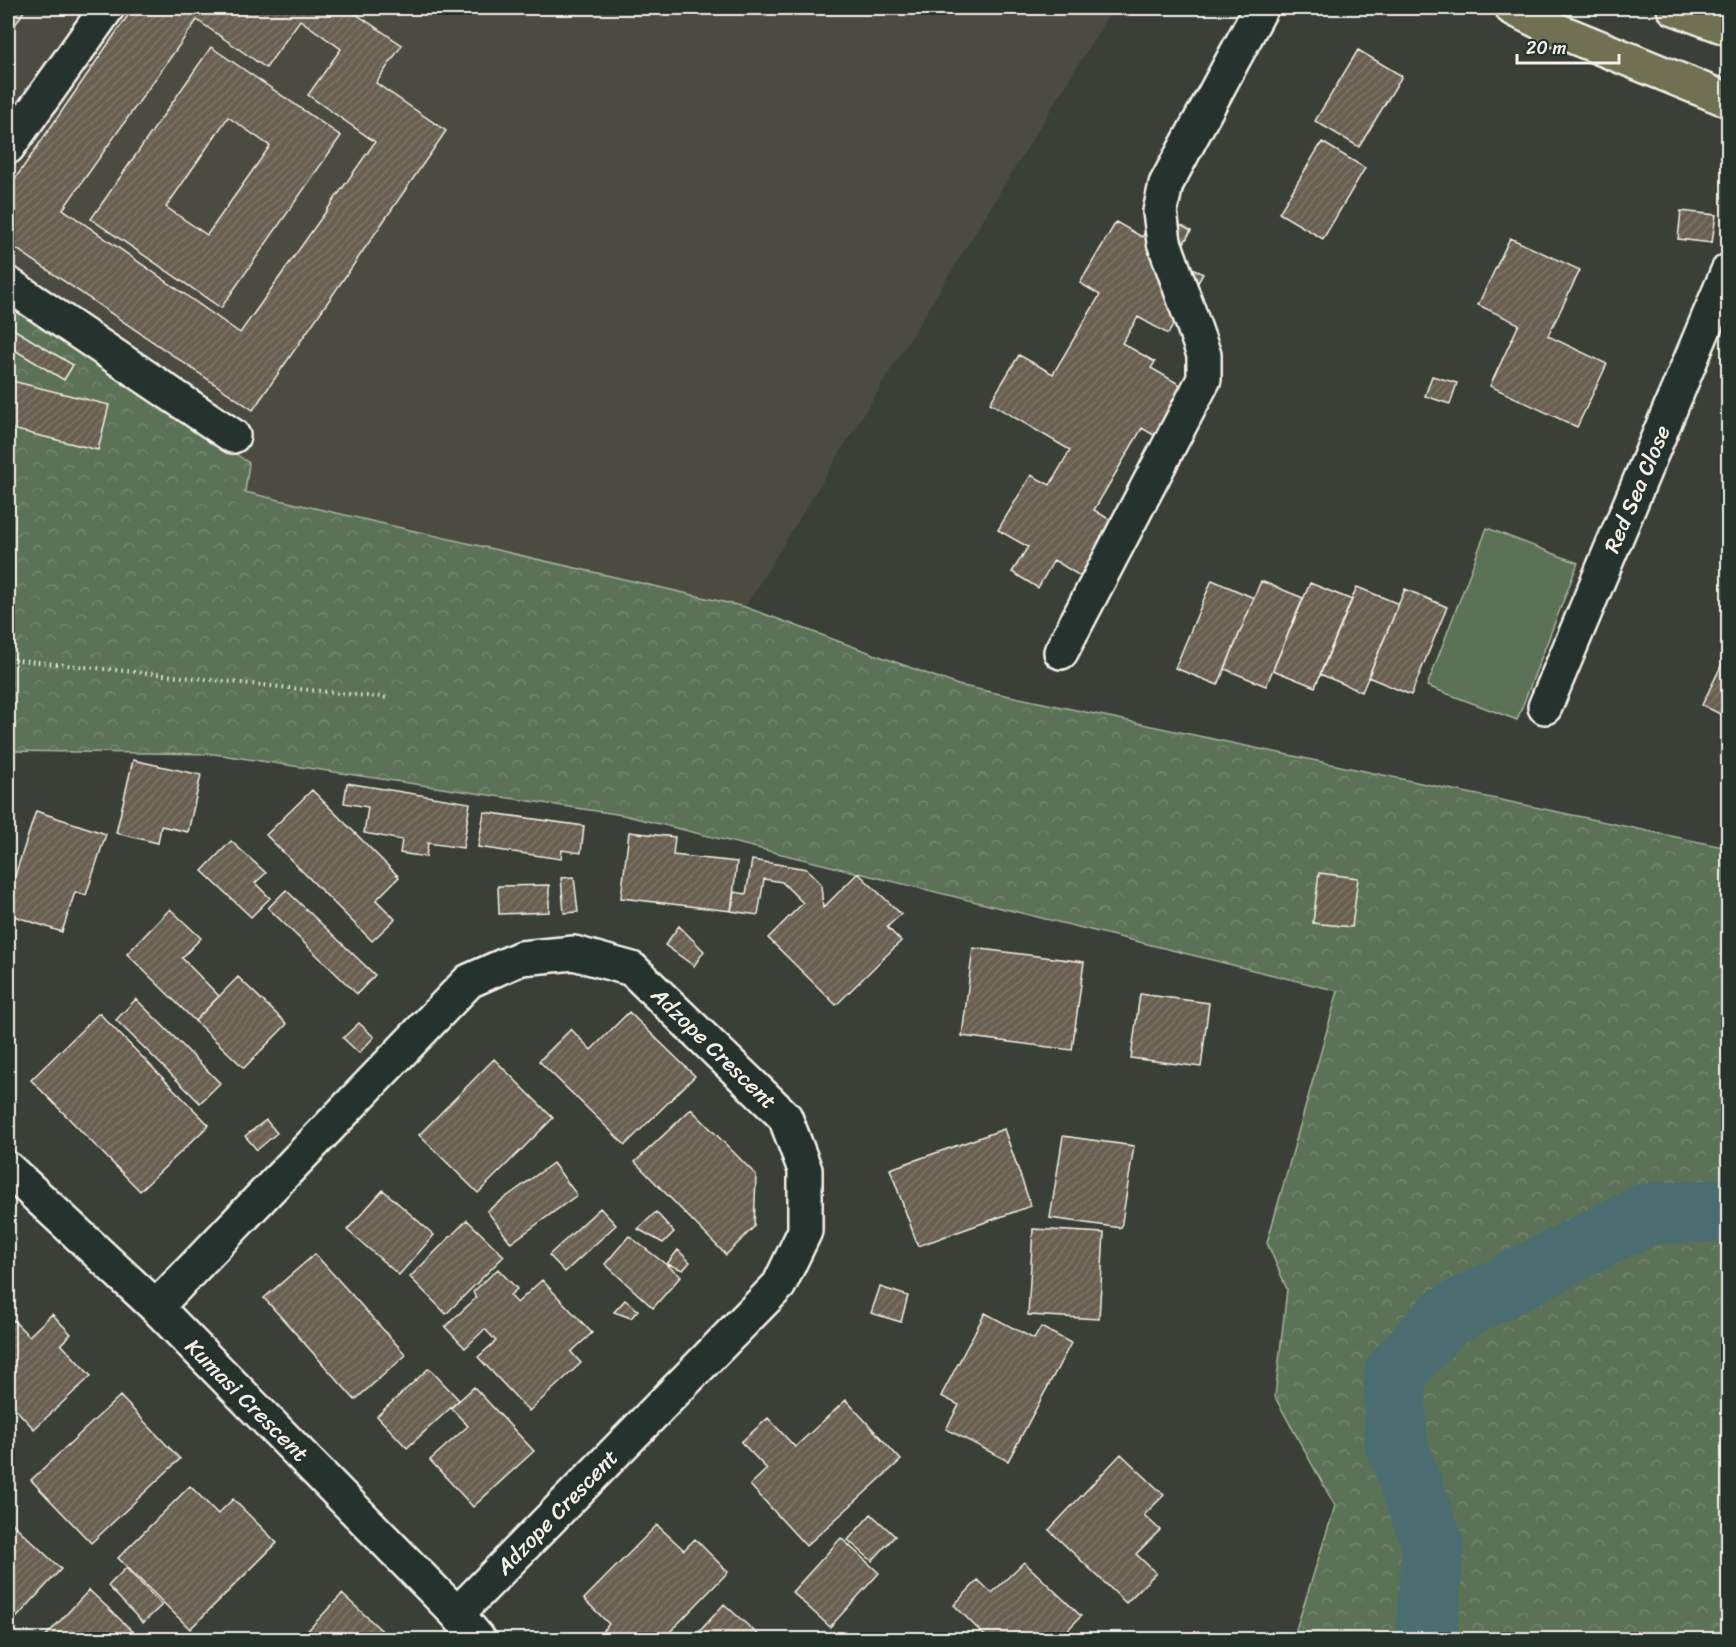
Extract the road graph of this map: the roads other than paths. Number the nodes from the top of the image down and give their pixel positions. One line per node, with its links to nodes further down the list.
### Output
1 (107, 8): 7 (street)
2 (1261, 8): 11 (street)
3 (1512, 8): 6 (main road)
4 (1674, 8): 5 (main road)
5 (1728, 28)
6 (1728, 100)
7 (8, 147)
8 (1728, 271): 12 (street, Red Sea Close)
9 (8, 284): 10 (street)
10 (233, 436)
11 (1061, 652)
12 (1545, 707)
13 (8, 1169): 14 (street, Kumasi Crescent)
14 (156, 1307): 15 (street, Kumasi Crescent); 15 (street, Adzope Crescent)
15 (458, 1614): 16 (street, Kumasi Crescent)
16 (479, 1640)

